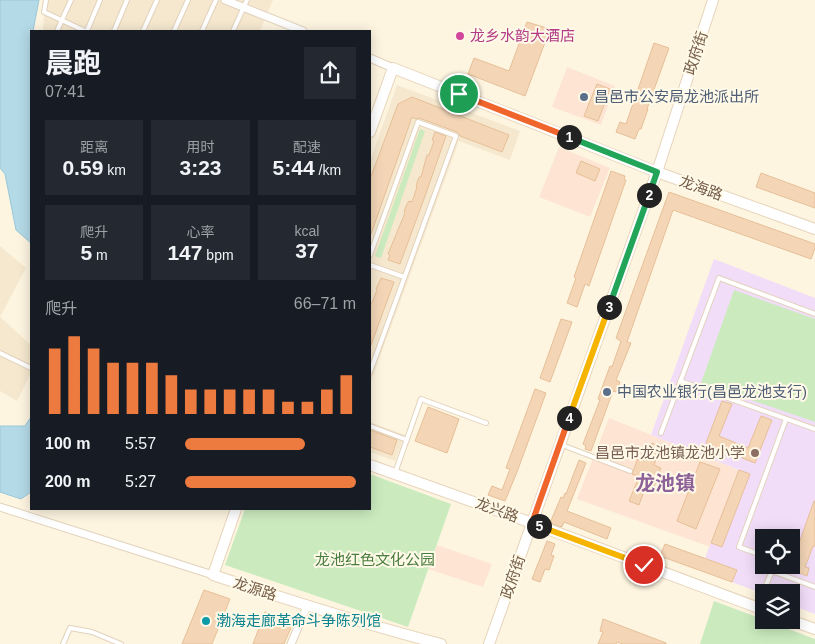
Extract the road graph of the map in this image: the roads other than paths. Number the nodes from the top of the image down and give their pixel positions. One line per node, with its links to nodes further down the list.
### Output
1 (46, 0): 11 (lane)
2 (71, 0): 11 (lane)
3 (100, 0): 14 (lane)
4 (127, 0): 15 (lane)
5 (157, 0): 16 (lane)
6 (188, 0): 17 (lane)
7 (216, 0): 18 (lane)
8 (225, 0): 10 (street)
9 (713, 0): 24 (street, 政府街)
10 (245, 4): 19 (lane); 20 (street)
11 (62, 20): 12 (lane); 13 (lane)
12 (58, 30)
13 (84, 30)
14 (86, 30)
15 (114, 30)
16 (143, 30)
17 (174, 30)
18 (202, 30)
19 (233, 30)
20 (301, 30)
21 (371, 58): 22 (street)
22 (393, 68): 23 (street); 24 (street, 龙海路)
23 (371, 129)
24 (657, 172): 25 (street, 龙海路); 40 (street, 政府街)
25 (815, 229)
26 (371, 252): 28 (lane)
27 (371, 265): 28 (lane)
28 (404, 277): 32 (lane)
29 (815, 314): 33 (lane)
30 (0, 353): 31 (lane)
31 (30, 368)
32 (371, 369)
33 (680, 381): 34 (lane); 38 (lane)
34 (786, 419): 37 (lane); 47 (lane)
35 (486, 423): 39 (lane)
36 (371, 426): 39 (lane)
37 (815, 429)
38 (661, 433)
39 (407, 440): 43 (lane)
40 (560, 444): 42 (lane); 46 (street, 政府街)
41 (371, 465): 43 (street, 龙兴路)
42 (630, 471)
43 (395, 473): 46 (street, 龙兴路)
44 (0, 507): 49 (street)
45 (236, 510): 49 (street)
46 (532, 523): 52 (street, 龙兴路); 59 (street, 政府街)
47 (755, 553)
48 (780, 574): 50 (lane)
49 (213, 575): 51 (street, 龙源路)
50 (815, 587)
51 (307, 606): 57 (street); 58 (street, 龙源路)
52 (755, 607)
53 (800, 624): 54 (street)
54 (815, 629)
55 (63, 644): 56 (lane)
56 (120, 644)
57 (291, 644)
58 (441, 644)
59 (489, 644)

